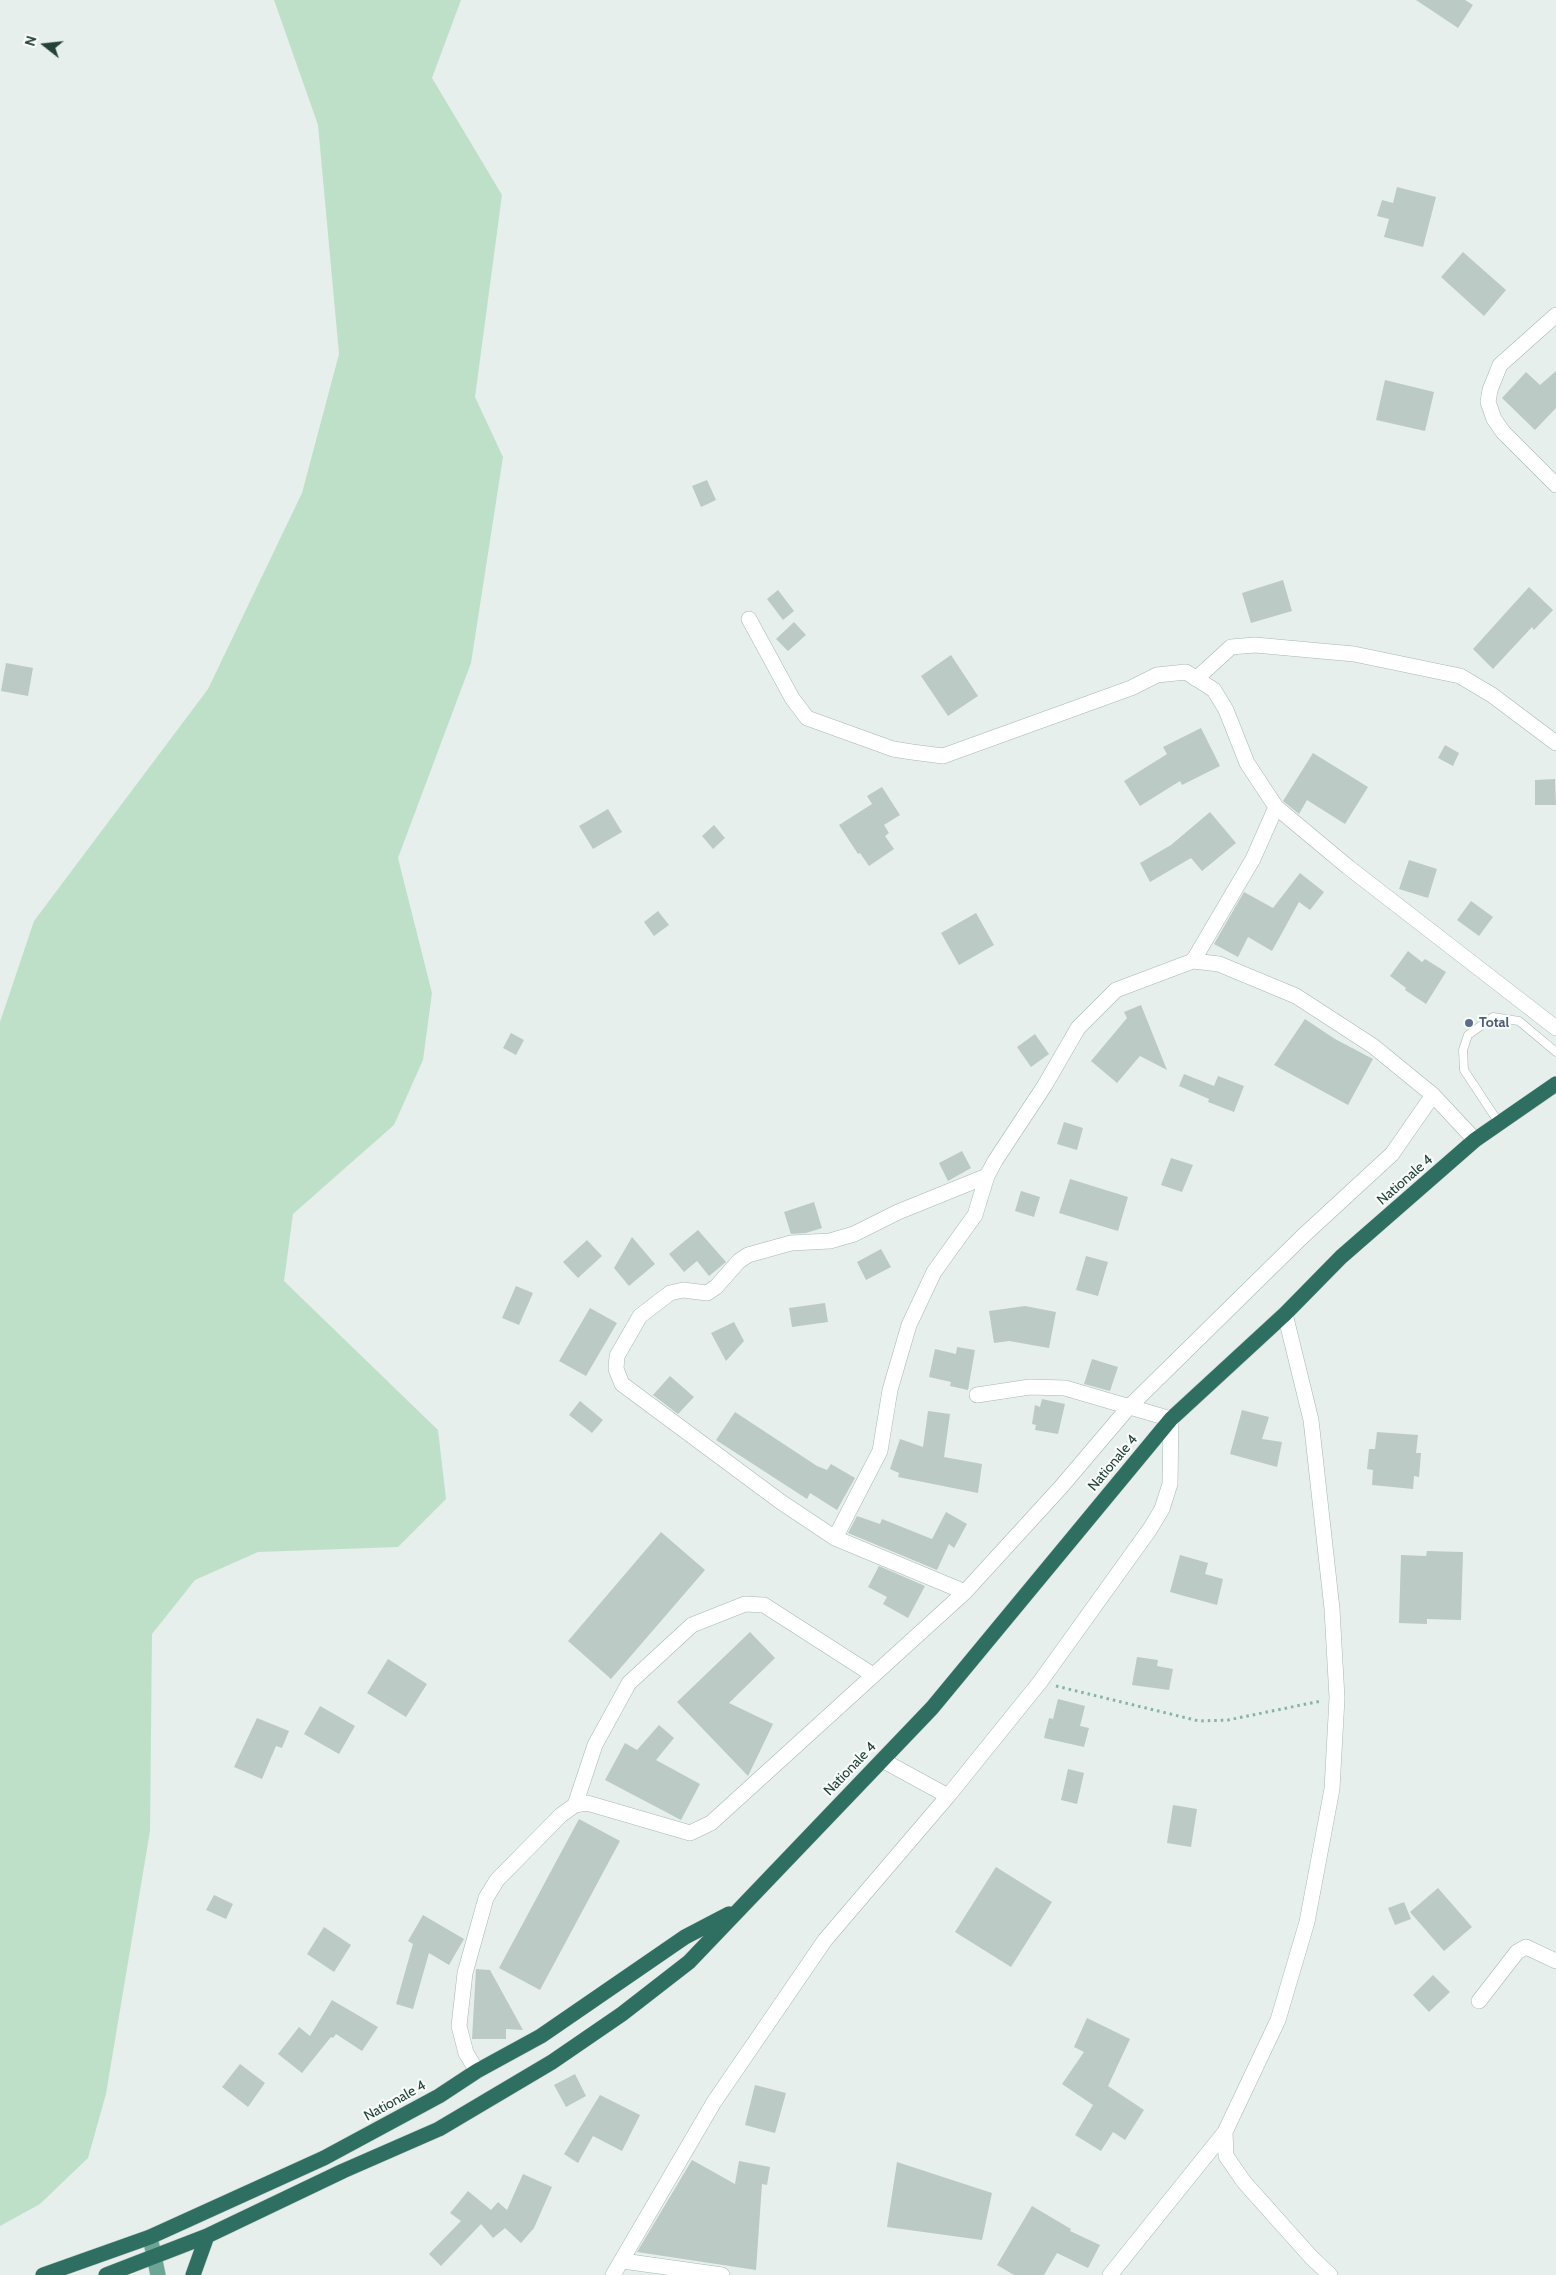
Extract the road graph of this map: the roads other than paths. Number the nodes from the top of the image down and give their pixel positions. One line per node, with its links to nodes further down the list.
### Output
1 (1556, 315): 2 (street)
2 (1556, 485)
3 (749, 619): 4 (street)
4 (1196, 679): 5 (street); 6 (street)
5 (1556, 743)
6 (1276, 807): 7 (street); 8 (street)
7 (1193, 961): 11 (street); 14 (street)
8 (1556, 1028)
9 (1556, 1052): 12 (lane)
10 (1556, 1084): 12 (highway, Nationale 4)
11 (1433, 1095): 13 (street); 17 (street)
12 (1499, 1123): 13 (highway, Nationale 4)
13 (1475, 1140): 15 (highway, Nationale 4)
14 (987, 1176): 19 (street); 19 (street)
15 (1285, 1314): 18 (highway, Nationale 4); 29 (street)
16 (977, 1396): 17 (street)
17 (1129, 1407): 18 (street); 20 (street)
18 (1171, 1418): 22 (highway, Nationale 4); 23 (street)
19 (835, 1538): 20 (street)
20 (965, 1592): 21 (street)
21 (873, 1675): 24 (street); 24 (street)
22 (882, 1760): 23 (street); 25 (highway, Nationale 4)
23 (948, 1796): 34 (street)
24 (575, 1806): 28 (street)
25 (739, 1909): 28 (highway, Nationale 4); 30 (highway, Nationale 4)
26 (1556, 1961): 27 (street)
27 (1479, 2001)
28 (476, 2071): 31 (highway, Nationale 4)
29 (1225, 2132): 41 (street); 42 (street)
30 (207, 2236): 33 (highway, Nationale 4); 38 (highway)
31 (150, 2237): 32 (highway, Nationale 4); 33 (main road)
32 (111, 2252): 35 (main road); 36 (highway, Nationale 4)
33 (154, 2258): 35 (highway, Nationale 4); 37 (main road)
34 (623, 2261): 39 (street); 40 (street)
35 (113, 2274)
36 (43, 2275)
37 (158, 2275)
38 (193, 2275)
39 (613, 2275)
40 (722, 2275)
41 (1110, 2275)
42 (1330, 2275)

